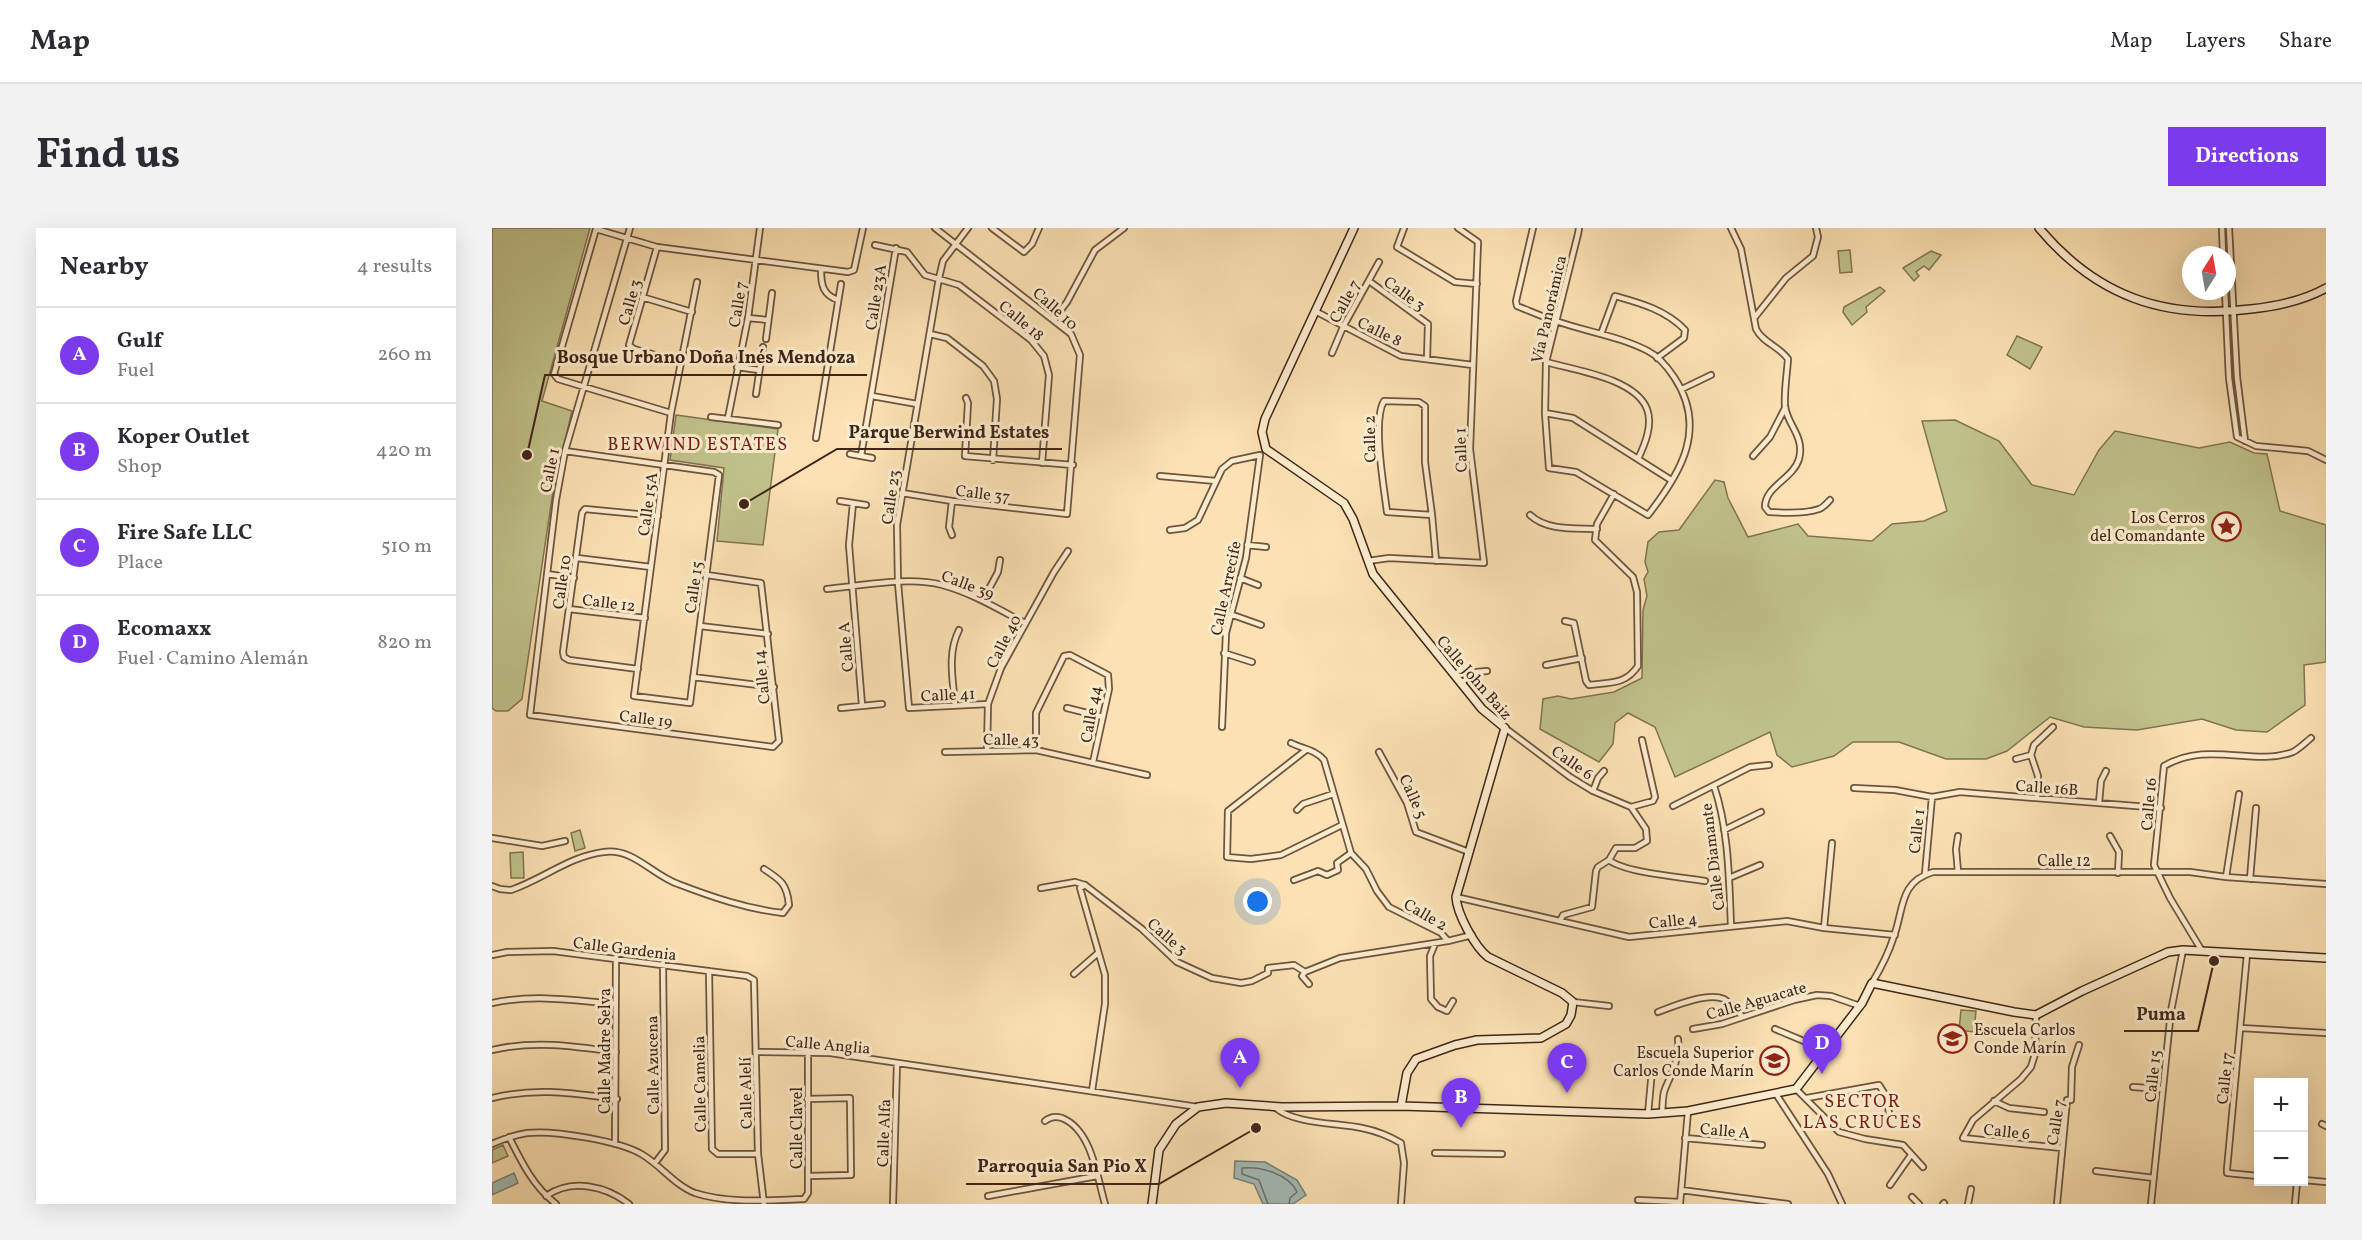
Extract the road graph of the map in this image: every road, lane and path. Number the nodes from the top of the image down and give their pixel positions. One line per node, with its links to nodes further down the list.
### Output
1 (630, 228): 19 (street, Calle 1)
2 (760, 228): 25 (street, Calle 7)
3 (863, 228): 27 (street)
4 (935, 228): 20 (street, Calle 10)
5 (968, 228): 20 (street, Calle 23)
6 (992, 228): 7 (street)
7 (1039, 228)
8 (1124, 228): 43 (street)
9 (1354, 228): 38 (street)
10 (1404, 228): 32 (street)
11 (1458, 228): 32 (street, Calle 1)
12 (1533, 228): 45 (street)
13 (1579, 228): 45 (street, Vía Panorámica)
14 (1731, 228): 41 (street)
15 (1816, 228): 41 (street)
16 (2039, 228): 40 (street)
17 (2222, 228): 22 (street)
18 (2229, 228): 40 (street)
19 (627, 238): 23 (street); 60 (street, Calle 1); 60 (street)
20 (956, 243): 28 (street, Calle 23); 43 (street, Calle 10)
21 (875, 244): 24 (street)
22 (2223, 246)
23 (657, 247): 25 (street); 35 (street, Calle 3)
24 (896, 248): 28 (street, Calle 18); 63 (street, Calle 23A)
25 (755, 260): 27 (street); 42 (street, Calle 7)
26 (1379, 262): 29 (street, Calle 7)
27 (821, 270): 36 (street)
28 (939, 278): 47 (street, Calle 23); 84 (street, Calle 18)
29 (1369, 281): 46 (street, Calle 7); 53 (street, Calle 3)
30 (697, 282): 39 (street, Calle 15A)
31 (841, 284): 36 (street)
32 (1477, 284): 56 (street, Calle 1)
33 (2326, 288): 40 (street)
34 (772, 293): 44 (street)
35 (642, 297): 39 (street); 54 (street, Calle 3)
36 (838, 300): 72 (street)
37 (2227, 300): 40 (street)
38 (1316, 311): 46 (street, Calle 8); 74 (street)
39 (692, 312): 54 (street, Calle 15A)
40 (2229, 312): 73 (street); 73 (street)
41 (1755, 317): 66 (street)
42 (748, 318): 44 (street); 57 (street, Calle 7)
43 (1054, 319): 86 (street, Calle 10)
44 (768, 321): 49 (street)
45 (1556, 321): 48 (street); 55 (street, Vía Panorámica)
46 (1343, 327): 51 (street, Calle 7); 53 (street, Calle 8)
47 (930, 334): 65 (street, Calle 23); 81 (street)
48 (1601, 334): 52 (street); 52 (street)
49 (766, 339)
50 (762, 347): 58 (street)
51 (1332, 353)
52 (1657, 358): 61 (street)
53 (1426, 359): 56 (street, Calle 8)
54 (681, 362): 67 (street, Calle 15A)
55 (1546, 362): 68 (street, Vía Panorámica); 82 (street)
56 (1473, 365): 110 (street, Calle 1)
57 (737, 367): 58 (street); 70 (street, Calle 7)
58 (759, 370): 62 (street)
59 (1711, 375): 61 (street)
60 (583, 387): 67 (street); 75 (street, Calle 1)
61 (1682, 389): 88 (street)
62 (756, 394)
63 (872, 396): 65 (street); 78 (street, Calle 23A)
64 (966, 398): 81 (street)
65 (917, 404): 90 (street, Calle 23)
66 (1785, 408): 79 (street); 92 (street)
67 (671, 413): 85 (street, Calle 15A)
68 (1545, 413): 82 (street); 91 (street, Vía Panorámica)
69 (711, 417): 70 (street)
70 (728, 418): 71 (street)
71 (778, 425)
72 (816, 438)
73 (2245, 441): 83 (street)
74 (1266, 449): 77 (street); 109 (street, Calle John Baiz)
75 (565, 451): 85 (street); 112 (street, Calle 1)
76 (850, 454): 78 (street)
77 (1260, 455): 89 (street); 104 (street, Calle Arrecife)
78 (861, 456): 80 (street)
79 (1753, 456)
80 (872, 458)
81 (993, 459): 84 (street)
82 (1638, 459): 88 (street)
83 (2326, 460)
84 (1042, 463): 86 (street)
85 (665, 465): 100 (street, Calle 15A); 113 (street, Calle 15)
86 (1073, 465): 97 (street, Calle 10)
87 (1160, 476): 89 (street)
88 (1671, 480): 91 (street)
89 (1216, 481): 102 (street)
90 (902, 493): 94 (street, Calle 37); 116 (street, Calle 23)
91 (1614, 494): 101 (street)
92 (1830, 500)
93 (840, 501): 95 (street)
94 (952, 501): 97 (street, Calle 37); 103 (street)
95 (853, 503): 96 (street); 118 (street, Calle A)
96 (866, 505)
97 (1061, 513)
98 (1432, 515): 98 (street, Calle 2); 110 (street, Calle 2)
99 (1530, 515): 101 (street)
100 (658, 516): 107 (street, Calle 10); 111 (street, Calle 15A)
101 (1597, 529): 131 (street)
102 (1170, 530)
103 (952, 536)
104 (1247, 545): 105 (street); 115 (street, Calle Arrecife)
105 (1266, 547)
106 (1068, 551): 125 (street, Calle 40)
107 (577, 558): 111 (street); 114 (street, Calle 10)
108 (1000, 560): 120 (street)
109 (1368, 561): 110 (street, Calle 1); 137 (street, Calle John Baiz)
110 (1436, 561)
111 (651, 567): 123 (street, Calle 15A)
112 (547, 574): 114 (street); 147 (street, Calle 1)
113 (707, 575): 127 (street, Calle 15); 129 (street, Calle 14)
114 (574, 578): 121 (street, Calle 10)
115 (1240, 579): 117 (street); 122 (street, Calle Arrecife)
116 (898, 583): 118 (street, Calle 39); 120 (street, Calle 39); 145 (street, Calle 23)
117 (1258, 585)
118 (851, 587): 119 (street, Calle 39); 142 (street, Calle A)
119 (827, 589)
120 (983, 600): 125 (street, Calle 39)
121 (569, 609): 123 (street, Calle 12); 134 (street, Calle 10)
122 (1230, 614): 126 (street); 130 (street, Calle Arrecife)
123 (645, 618): 134 (street, Calle 15A)
124 (1565, 621): 131 (street)
125 (1025, 623): 141 (street, Calle 40)
126 (1261, 625)
127 (700, 626): 129 (street); 136 (street, Calle 15)
128 (959, 630): 143 (street)
129 (768, 634): 138 (street, Calle 14)
130 (1224, 652): 132 (street); 149 (street, Calle Arrecife)
131 (1582, 658): 133 (street)
132 (1252, 662)
133 (1546, 665)
134 (638, 669): 139 (street, Calle 15A)
135 (1488, 670): 137 (street)
136 (693, 677): 138 (street); 139 (street, Calle 15)
137 (1461, 683): 151 (street, Calle John Baiz)
138 (774, 687): 155 (street, Calle 14)
139 (690, 703)
140 (882, 704): 142 (street)
141 (988, 704): 143 (street, Calle 41); 156 (street, Calle 40)
142 (862, 705): 144 (street)
143 (955, 705): 145 (street, Calle 41)
144 (841, 708)
145 (909, 708)
146 (1067, 708): 148 (street)
147 (530, 714): 155 (street, Calle 19)
148 (1103, 717): 157 (street, Calle 44); 163 (street, Calle 44)
149 (1222, 727)
150 (2053, 727): 161 (street)
151 (1505, 728): 170 (street, Calle 6); 189 (street, Calle John Baiz)
152 (2311, 738): 178 (street, Calle 16)
153 (1642, 740): 177 (street)
154 (1291, 743): 158 (street, Calle 2)
155 (760, 745)
156 (987, 750): 157 (street, Calle 43); 159 (street, Calle 43)
157 (1036, 750): 163 (street, Calle 43)
158 (1306, 750): 171 (street, Calle 2); 182 (street)
159 (945, 752)
160 (1380, 752): 189 (street, Calle 5)
161 (2031, 755): 162 (street); 174 (street)
162 (2016, 759)
163 (1093, 762): 167 (street, Calle 43)
164 (1769, 765): 168 (street)
165 (1604, 771): 170 (street)
166 (2106, 771): 175 (street)
167 (1147, 775)
168 (1714, 786): 176 (street); 183 (street, Calle Diamante)
169 (1854, 788): 173 (street, Calle 1)
170 (1593, 791): 177 (street, Calle 6)
171 (1333, 794): 180 (street); 182 (street, Calle 2)
172 (2239, 794): 198 (street)
173 (1932, 797): 174 (street, Calle 16B); 197 (street, Calle 1)
174 (2037, 798): 175 (street, Calle 16B)
175 (2099, 803): 178 (street, Calle 16B)
176 (1673, 806)
177 (1631, 807): 191 (street)
178 (2161, 808): 196 (street, Calle 16)
179 (2256, 808): 200 (street)
180 (1297, 810)
181 (1761, 812): 183 (street)
182 (1342, 825): 190 (street, Calle 2)
183 (1724, 830): 199 (street, Calle Diamante)
184 (1958, 836): 194 (street)
185 (2110, 836): 195 (street)
186 (492, 838): 187 (street)
187 (565, 841)
188 (1832, 843): 210 (street)
189 (1469, 852): 207 (street, Calle John Baiz)
190 (1351, 853): 201 (street); 213 (street, Calle 2)
191 (1609, 860): 202 (street); 208 (street)
192 (1760, 865): 199 (street)
193 (764, 869): 205 (street)
194 (1958, 872): 195 (street, Calle 12); 197 (street, Calle 12)
195 (2118, 873): 196 (street, Calle 12)
196 (2157, 873): 198 (street, Calle 12); 216 (street, Calle 16)
197 (1925, 874): 212 (street)
198 (2226, 877): 200 (street, Calle 12)
199 (1729, 878): 209 (street, Calle Diamante)
200 (2250, 879): 203 (street, Calle 12)
201 (1294, 880)
202 (1705, 881)
203 (2326, 884)
204 (1085, 885): 206 (street); 217 (street); 224 (street, Calle 3)
205 (492, 886)
206 (1041, 888)
207 (1456, 897): 208 (street, Calle 4); 211 (street)
208 (1560, 921): 209 (street, Calle 4)
209 (1731, 926): 210 (street, Calle 4)
210 (1824, 928): 212 (street, Calle 4)
211 (1472, 935): 213 (street, Calle 2); 231 (street)
212 (1895, 935): 227 (street)
213 (1448, 941): 214 (street)
214 (1435, 944): 224 (street); 229 (street)
215 (2183, 950): 216 (street); 236 (street); 253 (street, Calle 15)
216 (2202, 951): 218 (street)
217 (1098, 953): 225 (street); 254 (street)
218 (2247, 954): 221 (street); 238 (street, Calle 17)
219 (492, 955): 220 (street, Calle Gardenia)
220 (616, 958): 222 (street, Calle Gardenia); 232 (street, Calle Madre Selva)
221 (2326, 958)
222 (663, 964): 223 (street, Calle Gardenia); 280 (street, Calle Azucena)
223 (710, 971): 226 (street, Calle Gardenia); 277 (street, Calle Camelia)
224 (1305, 972): 228 (street)
225 (1074, 974)
226 (754, 980): 247 (street, Calle Alelí)
227 (1872, 983): 234 (street); 236 (street)
228 (1309, 984)
229 (1453, 1001)
230 (492, 1002): 232 (street)
231 (1572, 1002): 233 (street); 262 (street)
232 (615, 1004): 246 (street, Calle Madre Selva)
233 (1609, 1006)
234 (1860, 1006): 237 (street, Calle Aguacate); 248 (street)
235 (1658, 1012): 237 (street)
236 (2036, 1015): 260 (street)
237 (1742, 1016): 239 (street, Calle Aguacate)
238 (2241, 1028): 241 (street); 285 (street, Calle 17)
239 (1693, 1029)
240 (1775, 1029): 248 (street)
241 (2326, 1033)
242 (1678, 1039): 266 (street)
243 (2079, 1045): 275 (street, Calle 7)
244 (492, 1050): 246 (street)
245 (808, 1051): 247 (street, Calle Anglia); 249 (street, Calle Anglia); 259 (street, Calle Clavel)
246 (616, 1052): 258 (street, Calle Madre Selva)
247 (756, 1052): 277 (street, Calle Alelí)
248 (1824, 1055): 252 (street)
249 (897, 1063): 254 (street); 301 (street, Calle Alfa)
250 (1652, 1070): 268 (street)
251 (2133, 1087): 253 (street)
252 (1796, 1089): 255 (street); 257 (street)
253 (2163, 1089): 286 (street, Calle 15)
254 (1092, 1090): 263 (street)
255 (1776, 1094): 264 (street); 306 (street)
256 (492, 1098): 258 (street)
257 (1807, 1098): 267 (street); 279 (street)
258 (617, 1099): 273 (street, Calle Madre Selva)
259 (807, 1099): 283 (street, Calle Clavel); 283 (street)
260 (1994, 1101): 265 (street); 275 (street, Calle 6)
261 (1275, 1106): 262 (street); 263 (street); 304 (street)
262 (1401, 1106): 268 (street)
263 (1198, 1107): 303 (street)
264 (1688, 1111): 266 (street); 271 (street)
265 (2044, 1112)
266 (1662, 1113): 268 (street)
267 (1889, 1113)
268 (1648, 1114)
269 (1046, 1121): 284 (street)
270 (509, 1137): 272 (street); 273 (street); 293 (street)
271 (1685, 1138): 274 (street, Calle A); 292 (street)
272 (492, 1144)
273 (615, 1144): 280 (street)
274 (1762, 1145)
275 (2062, 1148): 309 (street, Calle 7)
276 (1435, 1153): 278 (street)
277 (758, 1154): 297 (street, Calle Alelí)
278 (1502, 1154)
279 (1911, 1155): 281 (street); 289 (street)
280 (655, 1163): 297 (street)
281 (1923, 1167)
282 (2096, 1171): 286 (street)
283 (808, 1176): 297 (street, Calle Clavel)
284 (1097, 1176): 294 (street); 302 (street)
285 (2254, 1176)
286 (2154, 1178): 310 (street, Calle 15)
287 (2308, 1180): 288 (street)
288 (2326, 1182)
289 (1890, 1185)
290 (2297, 1186): 311 (street)
291 (1971, 1189): 308 (street)
292 (1681, 1190): 298 (street); 305 (street)
293 (546, 1196): 299 (street); 300 (street)
294 (988, 1196)
295 (1912, 1197): 307 (street)
296 (1638, 1200): 298 (street)
297 (764, 1202)
298 (1680, 1203)
299 (556, 1204)
300 (629, 1204)
301 (893, 1204)
302 (1105, 1204)
303 (1152, 1204)
304 (1401, 1204)
305 (1788, 1204)
306 (1842, 1204)
307 (1919, 1204)
308 (1968, 1204)
309 (2057, 1204)
310 (2151, 1204)
311 (2295, 1204)

